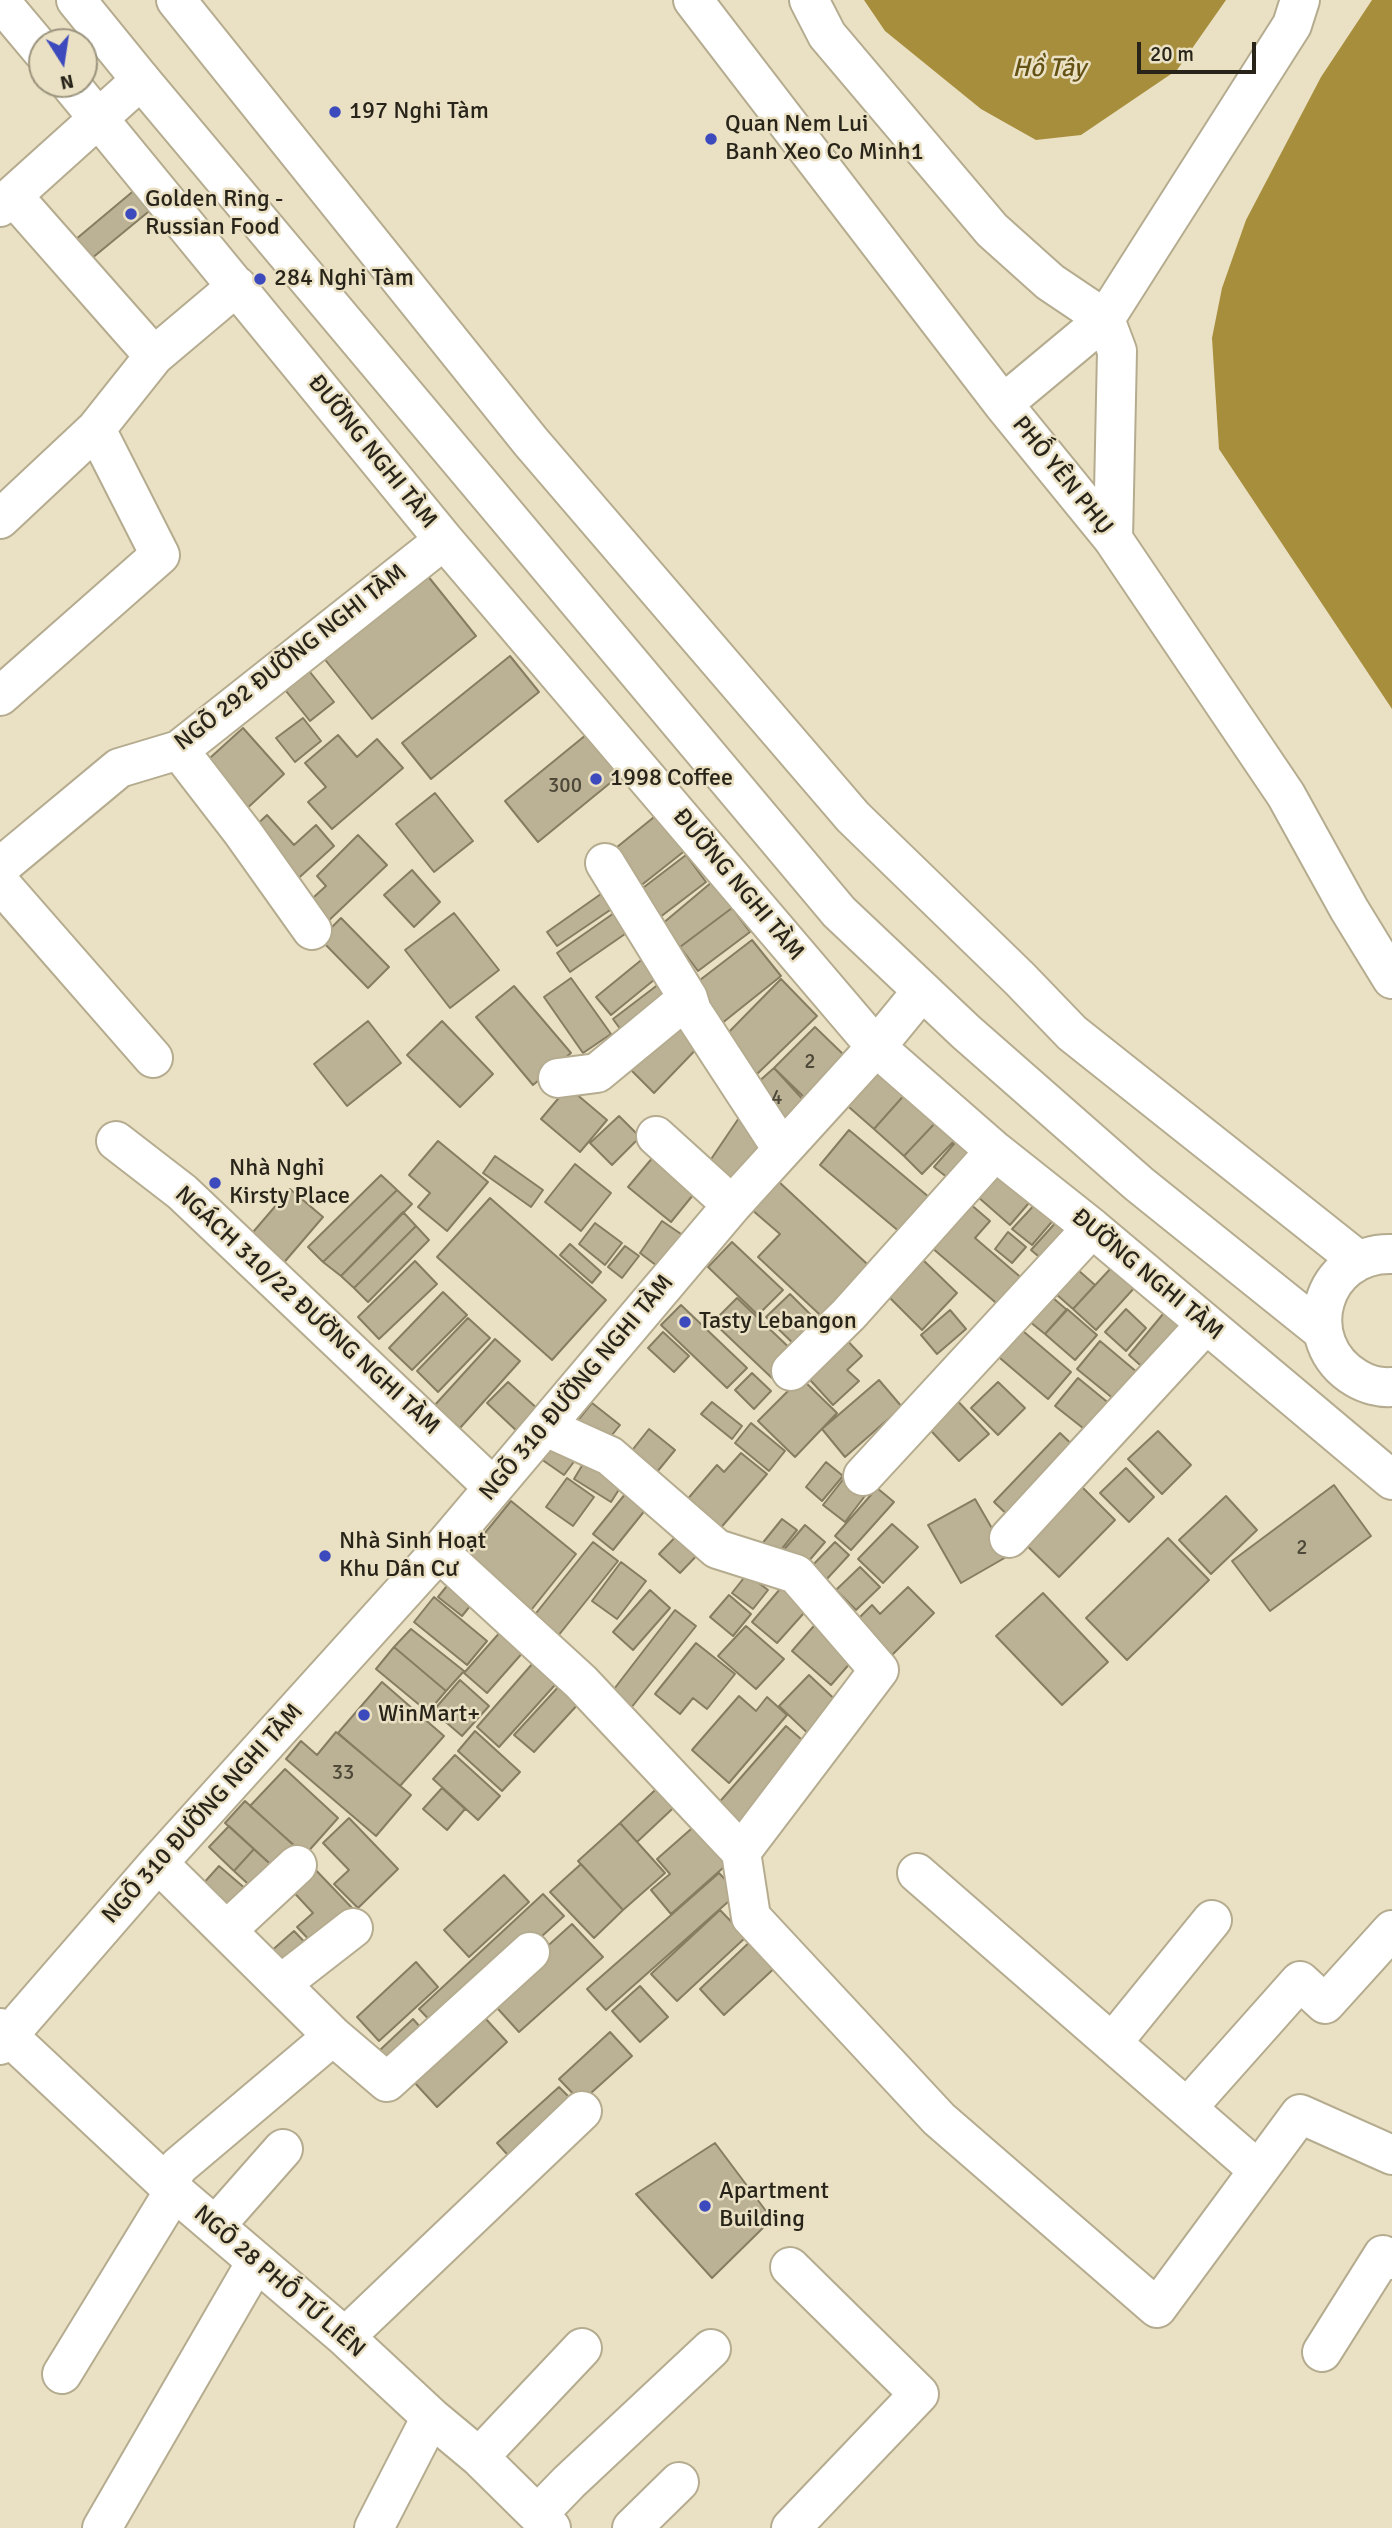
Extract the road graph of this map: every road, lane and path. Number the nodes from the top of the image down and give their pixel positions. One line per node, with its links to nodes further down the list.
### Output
1 (76, 0): 8 (street)
2 (176, 0): 38 (street)
3 (693, 0): 15 (street, PHỐ YÊN PHỤ)
4 (809, 0): 13 (street)
5 (1300, 0): 13 (street)
6 (0, 1): 7 (street)
7 (28, 34)
8 (141, 80): 10 (street); 27 (street)
9 (82, 98): 10 (street, ĐƯỜNG NGHI TÀM)
10 (99, 119): 11 (street); 12 (street, ĐƯỜNG NGHI TÀM)
11 (7, 202): 14 (street)
12 (237, 286): 14 (street); 19 (street, ĐƯỜNG NGHI TÀM)
13 (1105, 320): 15 (street); 18 (street)
14 (154, 356): 16 (street)
15 (1003, 404): 18 (street, PHỐ YÊN PHỤ)
16 (96, 429): 17 (street); 20 (street)
17 (0, 519)
18 (1113, 539): 26 (street, PHỐ YÊN PHỤ)
19 (444, 540): 21 (street, NGÕ 292 ĐƯỜNG NGHI TÀM); 29 (street, ĐƯỜNG NGHI TÀM)
20 (5, 681)
21 (178, 750): 23 (street, NGÕ 292 ĐƯỜNG NGHI TÀM); 25 (street)
22 (605, 863): 28 (street)
23 (0, 867)
24 (0, 883): 30 (street)
25 (312, 930)
26 (1392, 979)
27 (922, 991): 29 (street, NGÕ 310 ĐƯỜNG NGHI TÀM); 40 (street)
28 (688, 998): 31 (street); 34 (street)
29 (876, 1047): 34 (street, NGÕ 310 ĐƯỜNG NGHI TÀM); 35 (street, ĐƯỜNG NGHI TÀM)
30 (153, 1058)
31 (558, 1078)
32 (656, 1136): 36 (street)
33 (116, 1141): 46 (street, NGÁCH 310/22 ĐƯỜNG NGHI TÀM)
34 (782, 1149): 36 (street, NGÕ 310 ĐƯỜNG NGHI TÀM)
35 (995, 1152): 37 (street, ĐƯỜNG NGHI TÀM); 41 (street)
36 (732, 1205): 43 (street, NGÕ 310 ĐƯỜNG NGHI TÀM)
37 (1092, 1228): 39 (street, ĐƯỜNG NGHI TÀM); 44 (street)
38 (1383, 1253): 40 (street)
39 (1206, 1324): 45 (street, ĐƯỜNG NGHI TÀM); 47 (street)
40 (1322, 1331): 42 (street)
41 (791, 1371)
42 (1390, 1389)
43 (546, 1427): 46 (street, NGÕ 310 ĐƯỜNG NGHI TÀM); 49 (street)
44 (863, 1476)
45 (1388, 1476)
46 (493, 1487): 48 (street, NGÕ 310 ĐƯỜNG NGHI TÀM)
47 (1009, 1538)
48 (439, 1552): 49 (street); 50 (street, NGÕ 310 ĐƯỜNG NGHI TÀM)
49 (741, 1852): 66 (street)
50 (158, 1863): 55 (street); 59 (street, NGÕ 310 ĐƯỜNG NGHI TÀM)
51 (297, 1865): 55 (street)
52 (917, 1873): 61 (street)
53 (1212, 1920): 61 (street)
54 (353, 1928): 58 (street)
55 (227, 1930): 58 (street)
56 (1392, 1930): 62 (street)
57 (530, 1952): 60 (street)
58 (281, 1984): 60 (street)
59 (3, 2036): 67 (street, NGÕ 28 PHỐ TỨ LIÊN)
60 (333, 2036): 67 (street)
61 (1112, 2043): 62 (street)
62 (1187, 2108): 66 (street)
63 (582, 2111): 72 (street)
64 (283, 2149): 68 (street)
65 (1392, 2155): 66 (street)
66 (1258, 2170)
67 (170, 2188): 68 (street, NGÕ 28 PHỐ TỨ LIÊN); 76 (street)
68 (216, 2225): 70 (street, NGÕ 28 PHỐ TỨ LIÊN)
69 (1392, 2260): 75 (street)
70 (256, 2262): 72 (street, NGÕ 28 PHỐ TỨ LIÊN); 81 (street)
71 (790, 2267): 84 (street)
72 (345, 2337): 77 (street, NGÕ 28 PHỐ TỨ LIÊN)
73 (583, 2348): 78 (street)
74 (711, 2348): 80 (street)
75 (1322, 2352)
76 (62, 2374)
77 (431, 2417): 78 (street, NGÕ 28 PHỐ TỨ LIÊN); 82 (street)
78 (479, 2458): 80 (street, NGÕ 28 PHỐ TỨ LIÊN)
79 (679, 2482): 83 (street)
80 (545, 2521)
81 (102, 2528)
82 (374, 2528)
83 (632, 2528)
84 (791, 2528)

